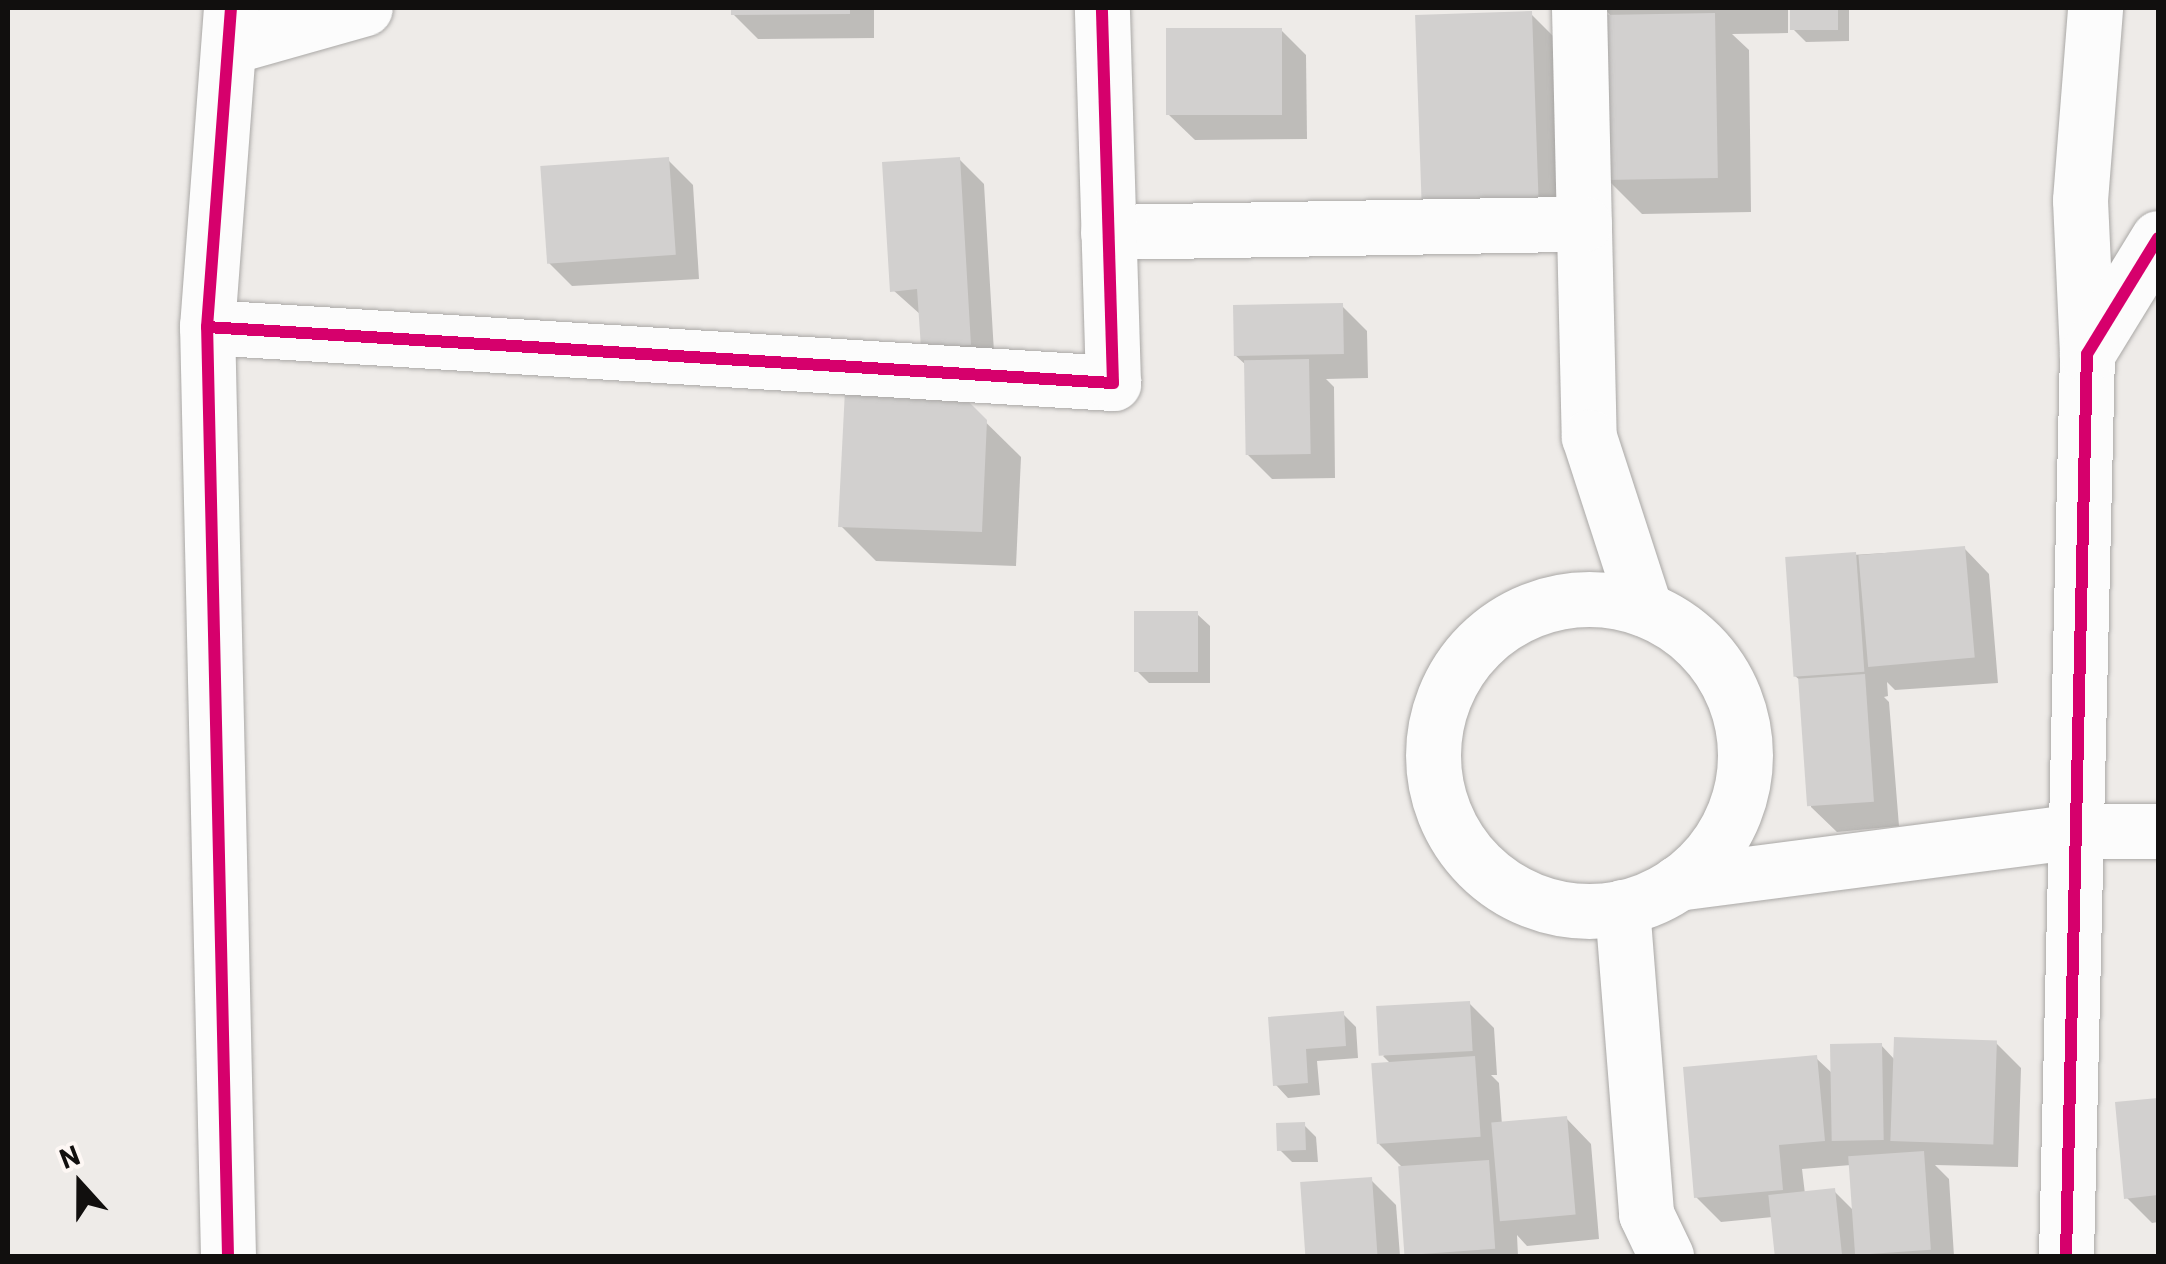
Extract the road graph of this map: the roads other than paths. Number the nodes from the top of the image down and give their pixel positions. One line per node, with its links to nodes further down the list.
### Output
1 (365, 8): 5 (street)
2 (1102, 8): 7 (street)
3 (1580, 8): 6 (street)
4 (2095, 8): 10 (street)
5 (231, 27): 9 (street)
6 (1584, 224): 7 (street); 11 (street)
7 (1108, 232): 9 (street)
8 (2158, 238): 10 (street)
9 (206, 326): 18 (street)
10 (2087, 354): 12 (street)
11 (1645, 609): 14 (street); 15 (street)
12 (2076, 830): 13 (street); 14 (street); 20 (street)
13 (2158, 831)
14 (1677, 882): 16 (street)
15 (1512, 892): 16 (street); 17 (street)
16 (1622, 907): 17 (street)
17 (1633, 1028): 19 (street)
18 (228, 1256)
19 (1666, 1256)
20 (2066, 1256)

